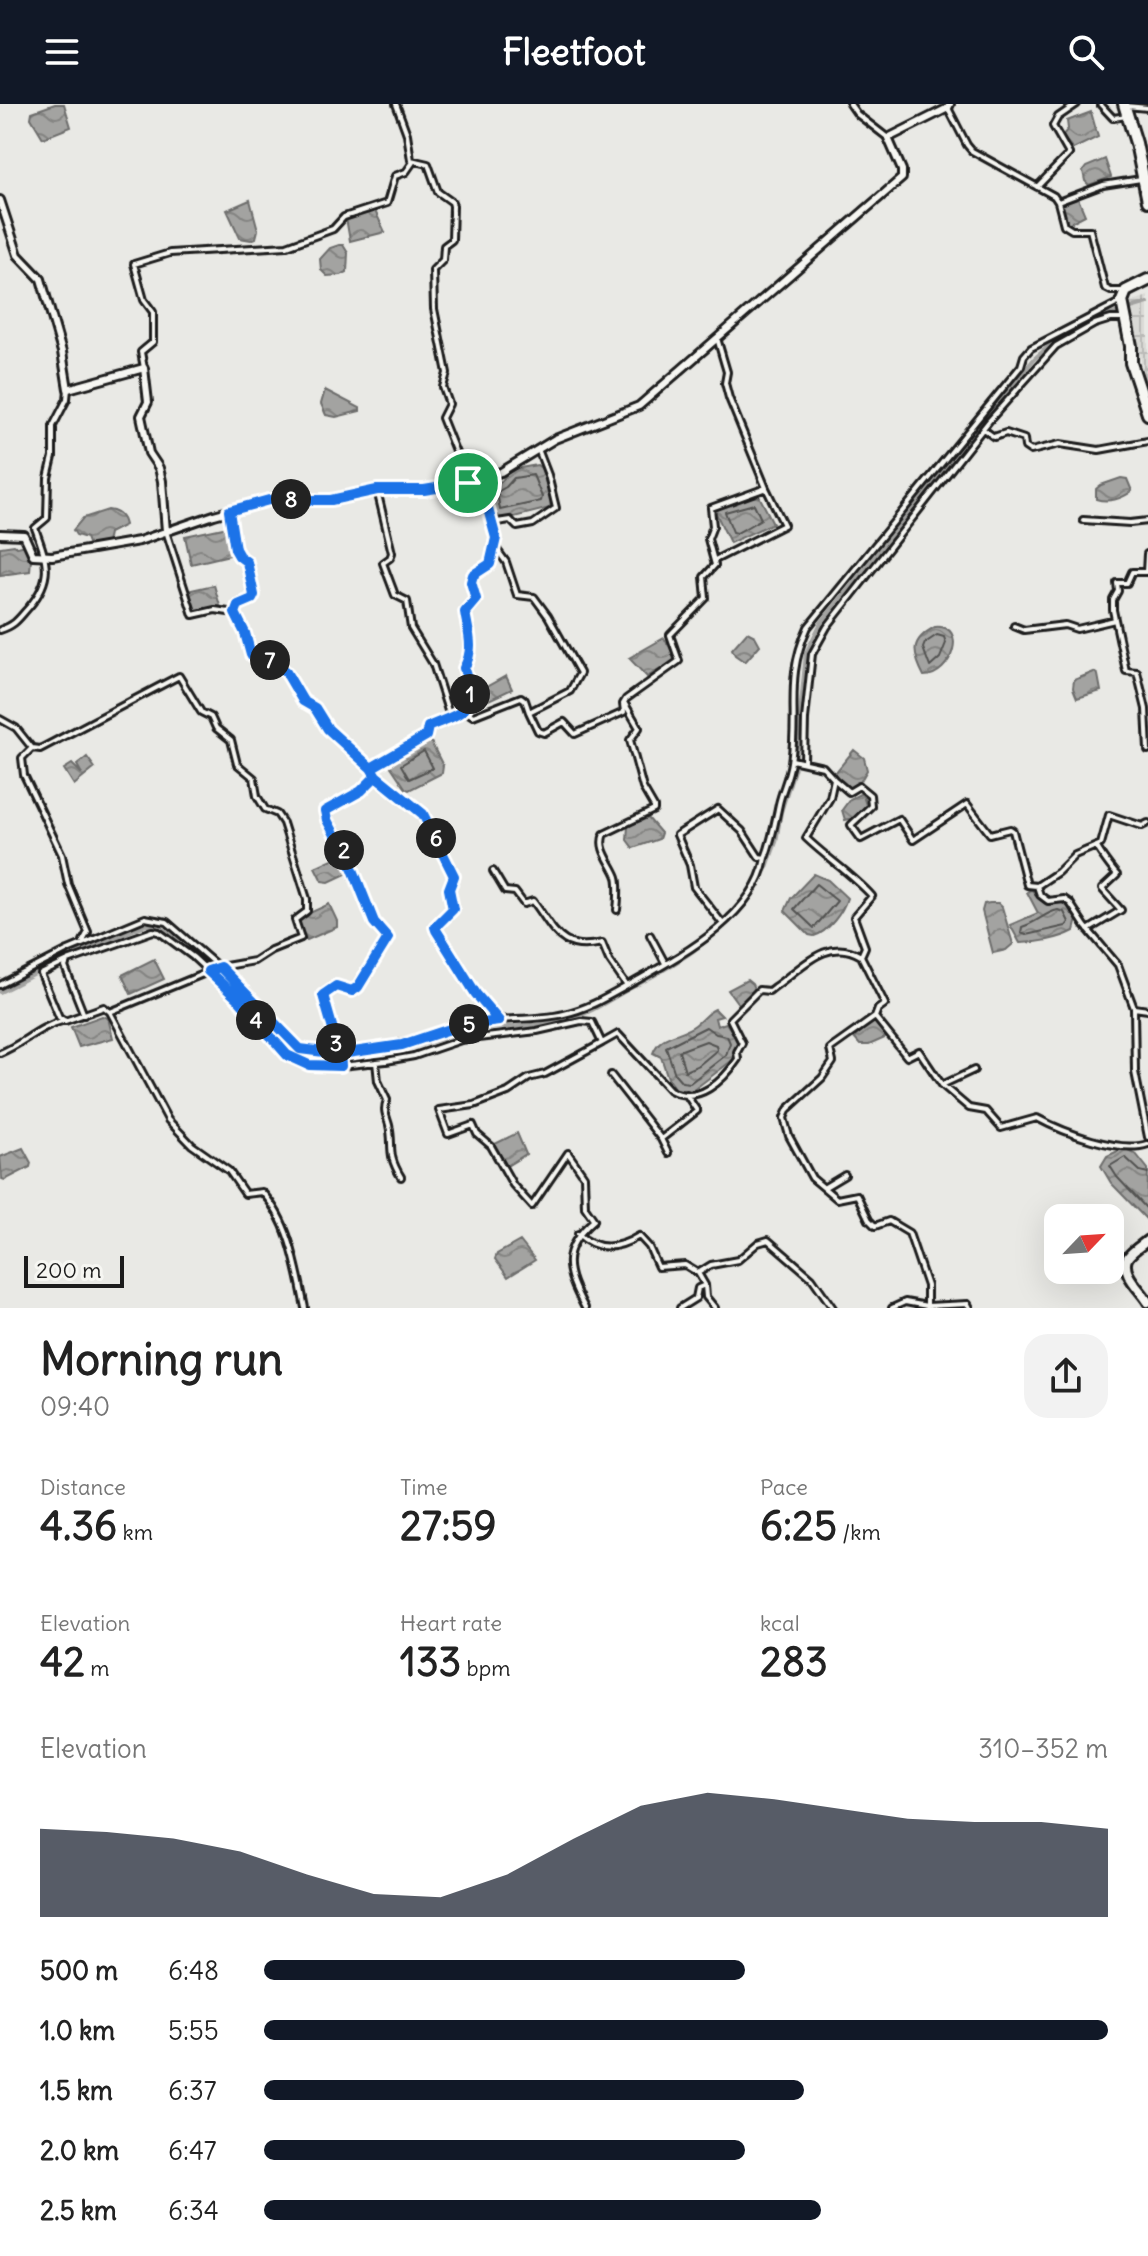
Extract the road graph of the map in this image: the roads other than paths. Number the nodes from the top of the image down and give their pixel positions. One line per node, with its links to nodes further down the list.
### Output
1 (396, 104): 9 (street)
2 (850, 104): 8 (street)
3 (1077, 104): 11 (street)
4 (1100, 104): 7 (street)
5 (949, 106): 8 (street); 11 (street)
6 (1148, 108): 7 (street)
7 (1125, 109): 10 (highway)
8 (888, 138): 18 (street)
9 (413, 162): 19 (street); 26 (street)
10 (1143, 179): 13 (highway); 14 (street)
11 (1037, 187): 14 (street)
12 (0, 200): 20 (street)
13 (1148, 201)
14 (1058, 202): 16 (street)
15 (1148, 280): 16 (highway)
16 (1124, 299): 17 (highway); 50 (street)
17 (1127, 318): 21 (highway); 22 (street)
18 (717, 338): 24 (street); 27 (street)
19 (144, 368): 20 (street); 33 (street)
20 (68, 389): 37 (street)
21 (1148, 414)
22 (983, 429): 23 (street); 51 (street)
23 (1148, 441)
24 (538, 449): 25 (street); 32 (street)
25 (480, 480): 26 (street); 32 (street)
26 (468, 483): 28 (street)
27 (766, 488): 38 (street); 38 (street)
28 (377, 490): 29 (street); 46 (street)
29 (229, 511): 33 (street); 39 (street)
30 (1083, 520): 31 (street)
31 (1148, 521)
32 (491, 523): 35 (street)
33 (166, 531): 37 (street); 39 (street)
34 (0, 534): 37 (street)
35 (495, 547): 44 (street); 45 (street)
36 (1147, 554): 40 (street)
37 (45, 557): 42 (street)
38 (715, 560): 43 (street)
39 (235, 613): 52 (street)
40 (1115, 620): 41 (street); 49 (street)
41 (1014, 626)
42 (0, 630)
43 (623, 702): 45 (street); 60 (street)
44 (466, 707): 45 (street); 46 (street)
45 (529, 712)
46 (450, 717): 52 (street)
47 (0, 719): 48 (street)
48 (32, 748): 65 (street); 67 (street)
49 (1148, 750)
50 (792, 760): 51 (street); 57 (street)
51 (804, 762): 54 (street)
52 (371, 768): 53 (street)
53 (376, 776): 77 (street); 80 (street)
54 (834, 779): 59 (street); 64 (street)
55 (1148, 823): 56 (street)
56 (1097, 847): 59 (street); 62 (street)
57 (765, 858): 61 (street); 61 (street)
58 (493, 871): 70 (street)
59 (1037, 886): 62 (street)
60 (617, 910)
61 (723, 924): 66 (street)
62 (1088, 930): 71 (street)
63 (650, 935): 66 (street)
64 (861, 956): 75 (street); 86 (street)
65 (67, 957): 67 (street); 68 (street); 69 (street); 74 (street); 76 (street)
66 (665, 963): 70 (street)
67 (220, 967): 68 (street); 80 (street)
68 (208, 971): 73 (street); 82 (street)
69 (0, 985)
70 (627, 986): 77 (street)
71 (1134, 1008): 72 (street); 87 (street)
72 (1148, 1010)
73 (110, 1012): 74 (street); 100 (street)
74 (84, 1015): 76 (street)
75 (875, 1017): 85 (street); 93 (street)
76 (65, 1021): 79 (street)
77 (499, 1021): 80 (street)
78 (602, 1043): 81 (street); 86 (street); 94 (street)
79 (0, 1053)
80 (340, 1054): 82 (street)
81 (376, 1062): 82 (street); 92 (street)
82 (341, 1066)
83 (974, 1070): 85 (street)
84 (611, 1075): 88 (street)
85 (942, 1085): 89 (street)
86 (686, 1094): 88 (street)
87 (1148, 1137)
88 (661, 1139): 90 (street)
89 (1148, 1144)
90 (668, 1153)
91 (845, 1175): 93 (street)
92 (401, 1177)
93 (825, 1187): 99 (street)
94 (578, 1234): 96 (street); 101 (street)
95 (1148, 1240): 98 (main road)
96 (698, 1273): 97 (street); 104 (street)
97 (705, 1285): 102 (street); 103 (street)
98 (1148, 1302)
99 (927, 1306): 105 (street); 106 (street)
100 (305, 1308)
101 (585, 1308)
102 (680, 1308)
103 (715, 1308)
104 (833, 1308)
105 (892, 1308)
106 (970, 1308)

